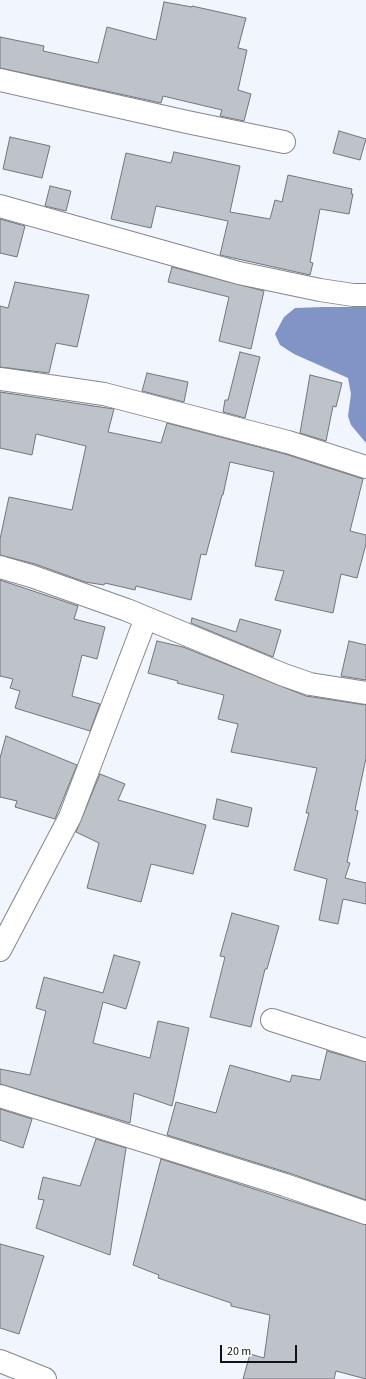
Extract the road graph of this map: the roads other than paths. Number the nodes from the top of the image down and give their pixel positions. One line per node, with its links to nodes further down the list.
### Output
1 (0, 80): 2 (street)
2 (284, 142)
3 (0, 206): 4 (street)
4 (366, 295)
5 (0, 379): 6 (street)
6 (366, 467)
7 (0, 568): 8 (street)
8 (146, 618): 9 (street); 10 (street)
9 (366, 693)
10 (0, 950)
11 (272, 1020): 12 (street)
12 (366, 1050)
13 (0, 1096): 14 (street)
14 (366, 1213)
15 (0, 1362): 16 (street)
16 (45, 1379)

